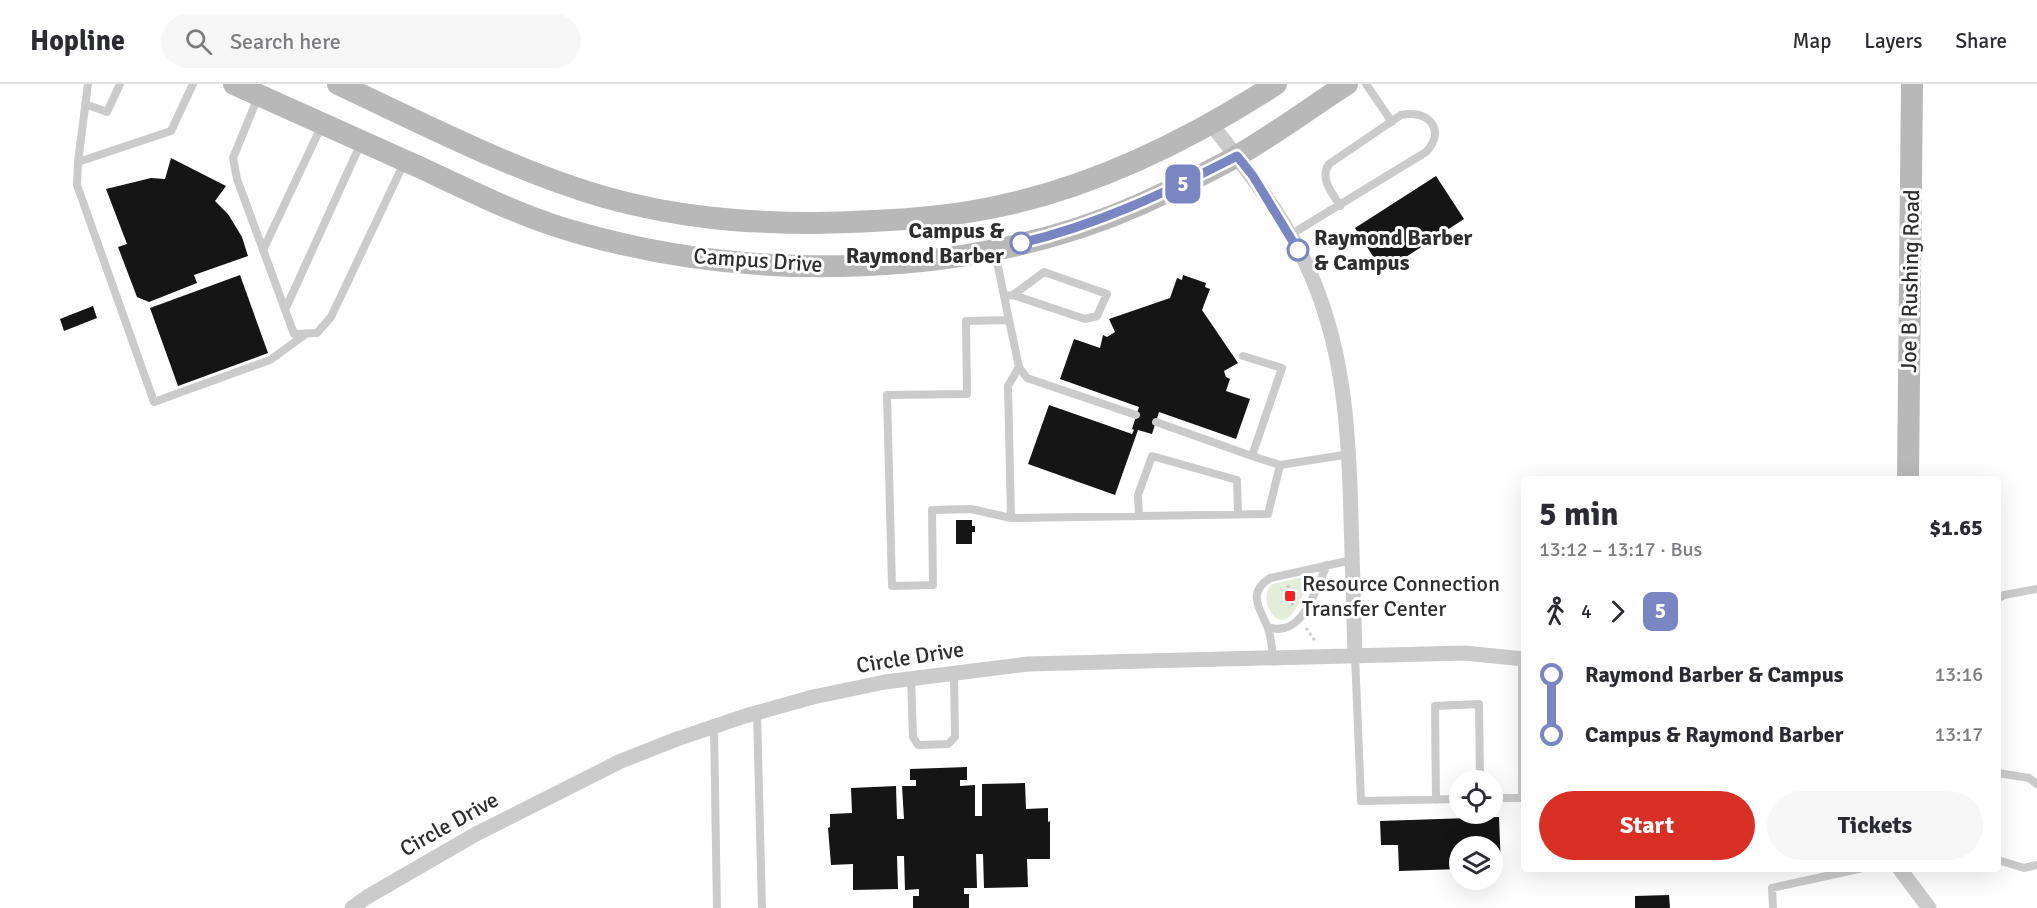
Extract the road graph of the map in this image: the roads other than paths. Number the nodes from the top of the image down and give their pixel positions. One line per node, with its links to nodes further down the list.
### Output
1 (88, 84): 11 (lane)
2 (120, 84): 11 (lane)
3 (194, 84): 18 (lane)
4 (234, 84): 10 (main road, Campus Drive)
5 (338, 84): 14 (main road, Campus Drive)
6 (1276, 84): 14 (main road, Campus Drive)
7 (1347, 84): 16 (main road, Campus Drive)
8 (1366, 84): 12 (lane)
9 (1912, 84): 34 (main road, Joe B Rushing Road)
10 (258, 95): 13 (main road, Campus Drive); 22 (lane)
11 (86, 104): 18 (lane)
12 (1392, 122): 19 (lane); 19 (lane)
13 (322, 124): 15 (main road, Campus Drive); 22 (lane)
14 (1211, 124): 16 (street)
15 (362, 141): 17 (main road, Campus Drive); 24 (lane)
16 (1237, 156): 20 (street); 21 (main road, Campus Drive)
17 (405, 161): 21 (main road, Campus Drive); 26 (lane)
18 (78, 162): 26 (lane)
19 (1340, 206): 20 (lane)
20 (1290, 235): 31 (street)
21 (994, 248): 23 (lane)
22 (263, 250): 24 (lane)
23 (1008, 295): 23 (lane); 25 (lane)
24 (285, 310): 26 (lane)
25 (1009, 320): 28 (lane); 37 (lane)
26 (306, 334)
27 (1244, 356): 32 (lane)
28 (1019, 367): 29 (lane); 37 (lane)
29 (1136, 415)
30 (1156, 422): 32 (lane)
31 (1350, 454): 33 (lane); 38 (street)
32 (1252, 456): 33 (lane)
33 (1280, 465): 35 (lane)
34 (1908, 476)
35 (1238, 514): 36 (lane); 36 (lane)
36 (1139, 516): 37 (lane)
37 (1011, 518)
38 (1352, 560): 39 (lane); 43 (street)
39 (1327, 565): 42 (lane); 42 (lane)
40 (2037, 589): 41 (lane)
41 (2001, 597)
42 (1268, 627): 44 (lane)
43 (1355, 655): 44 (street, Circle Drive); 45 (street, Circle Drive); 56 (lane)
44 (1273, 657): 46 (street, Circle Drive)
45 (1521, 659)
46 (954, 672): 47 (street, Circle Drive); 47 (lane)
47 (911, 678): 48 (street, Circle Drive)
48 (757, 713): 49 (street, Circle Drive); 63 (lane)
49 (714, 726): 61 (street, Circle Drive); 62 (lane)
50 (1480, 770): 56 (lane)
51 (2001, 773): 52 (lane)
52 (2037, 784)
53 (1503, 798): 54 (lane)
54 (1521, 798)
55 (1449, 799): 56 (lane)
56 (1436, 800)
57 (2001, 861): 58 (lane)
58 (2037, 865)
59 (1845, 872): 64 (lane)
60 (1902, 872): 65 (street)
61 (352, 908)
62 (717, 908)
63 (762, 908)
64 (1773, 908)
65 (1929, 908)

